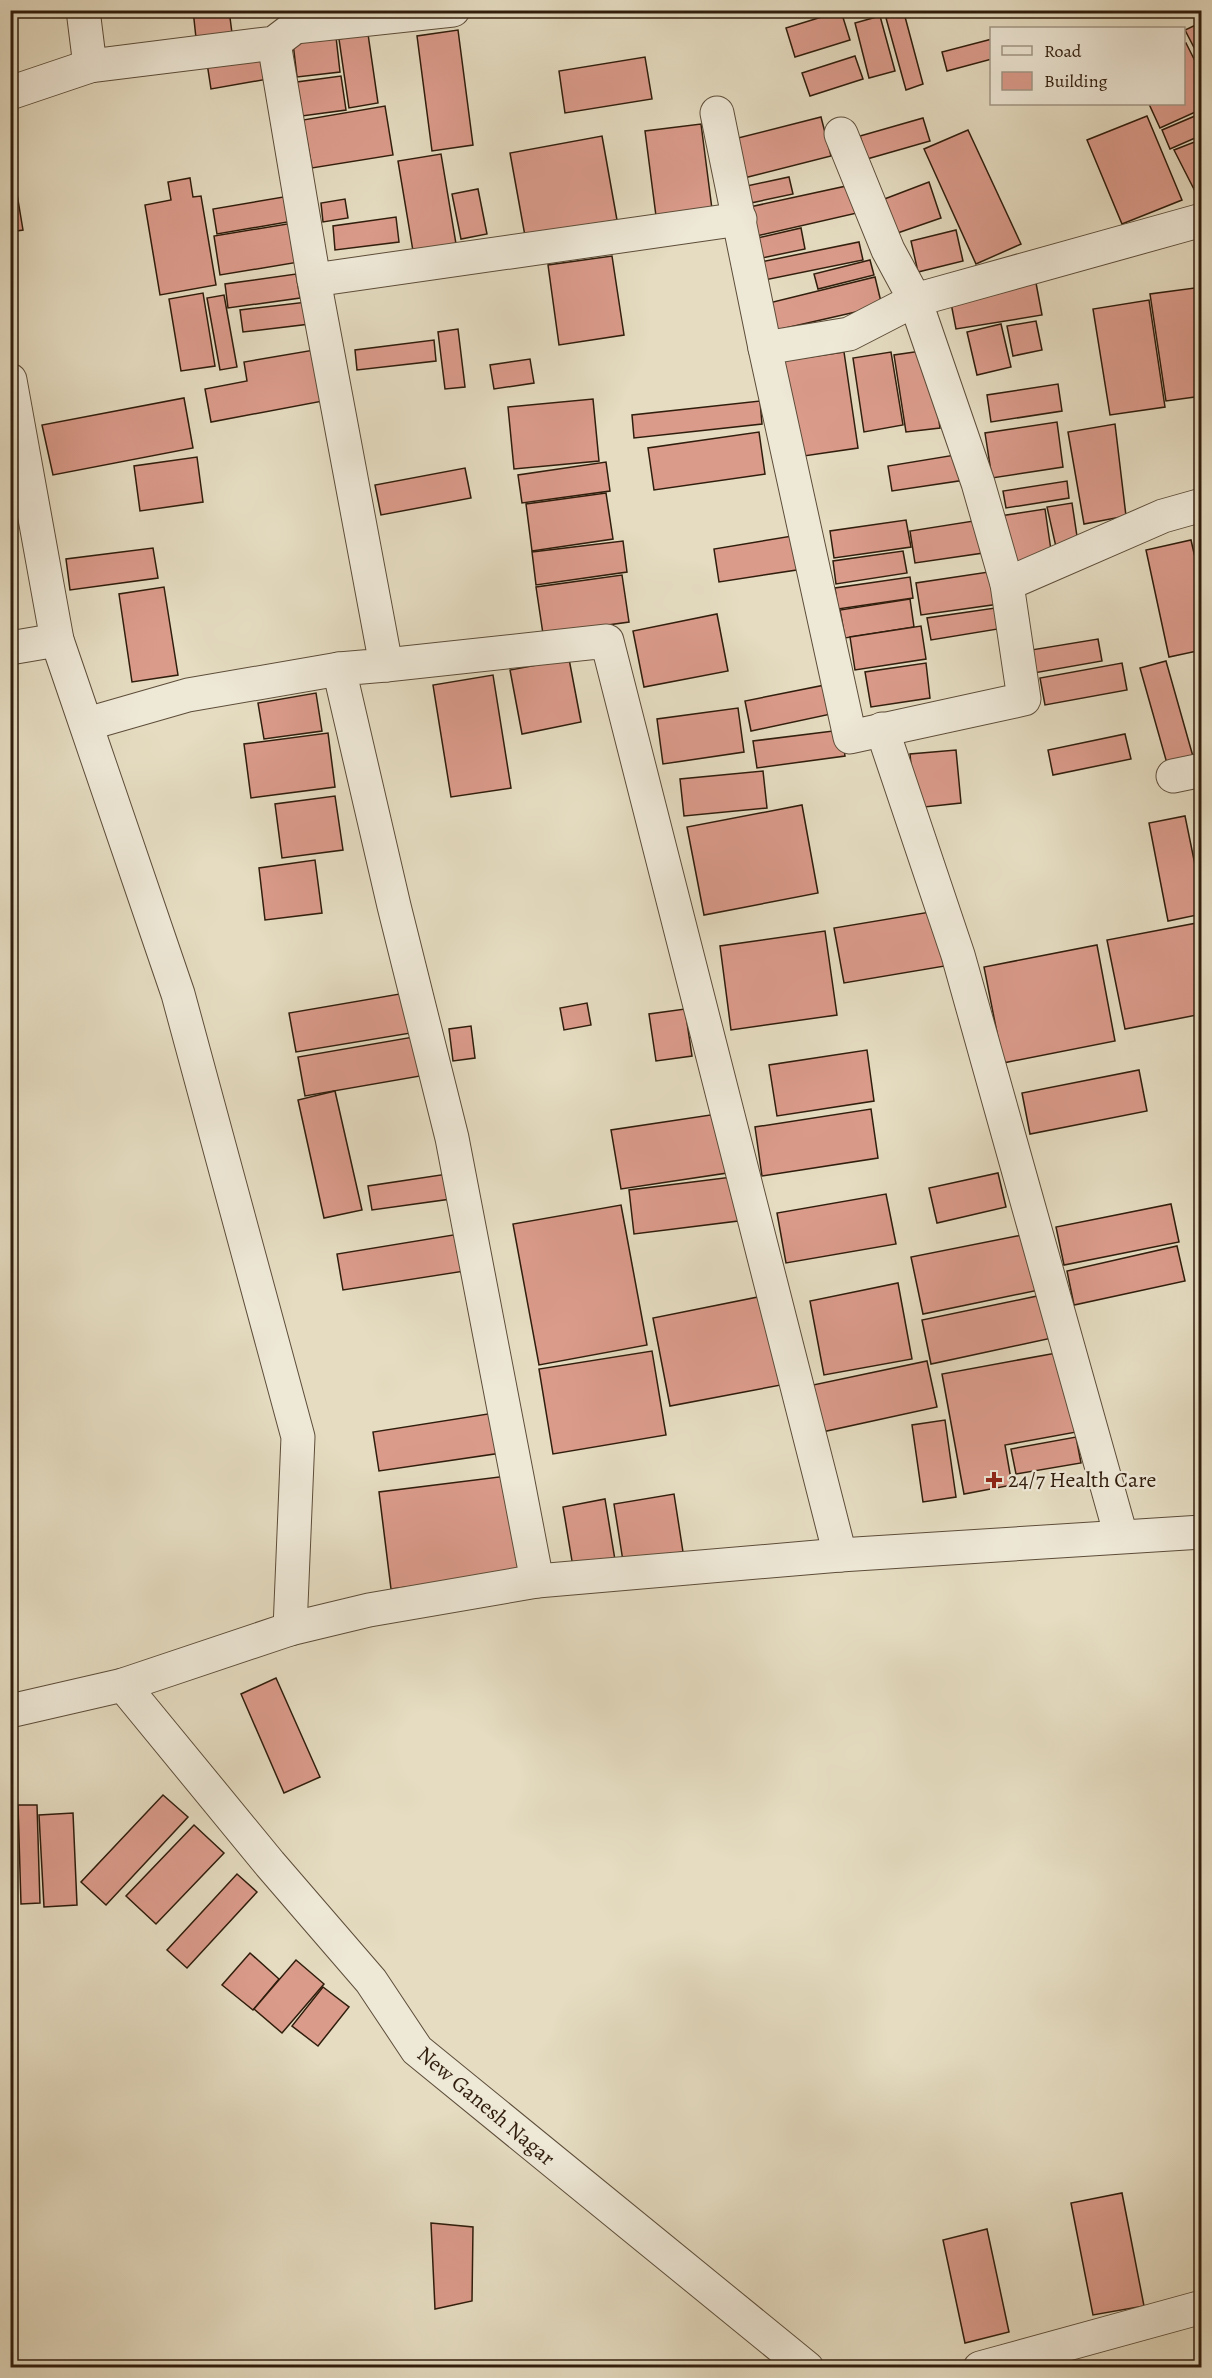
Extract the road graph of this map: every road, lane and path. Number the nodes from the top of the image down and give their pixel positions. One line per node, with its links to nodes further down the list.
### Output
1 (83, 10): 4 (street)
2 (453, 10): 3 (street)
3 (287, 27): 4 (street); 10 (street)
4 (90, 66): 5 (street)
5 (10, 93)
6 (717, 113): 8 (street)
7 (841, 134): 11 (street)
8 (740, 219): 10 (street); 12 (street)
9 (1202, 220): 11 (street)
10 (314, 280): 18 (street)
11 (915, 300): 12 (street); 15 (street)
12 (765, 348): 21 (street)
13 (10, 380): 16 (street)
14 (1202, 505): 15 (street)
15 (1007, 584): 21 (street)
16 (57, 640): 17 (street); 20 (street)
17 (10, 648)
18 (386, 665): 19 (street); 24 (street)
19 (339, 669): 20 (street); 25 (street)
20 (87, 724): 26 (street)
21 (882, 729): 23 (street)
22 (1202, 1532): 23 (street)
23 (1121, 1536): 24 (street)
24 (840, 1555): 25 (street)
25 (537, 1581): 26 (street)
26 (290, 1629): 27 (street)
27 (123, 1685): 28 (street); 30 (street, New Ganesh Nagar)
28 (10, 1711)
29 (1202, 2307): 31 (street)
30 (807, 2367)
31 (980, 2367)

